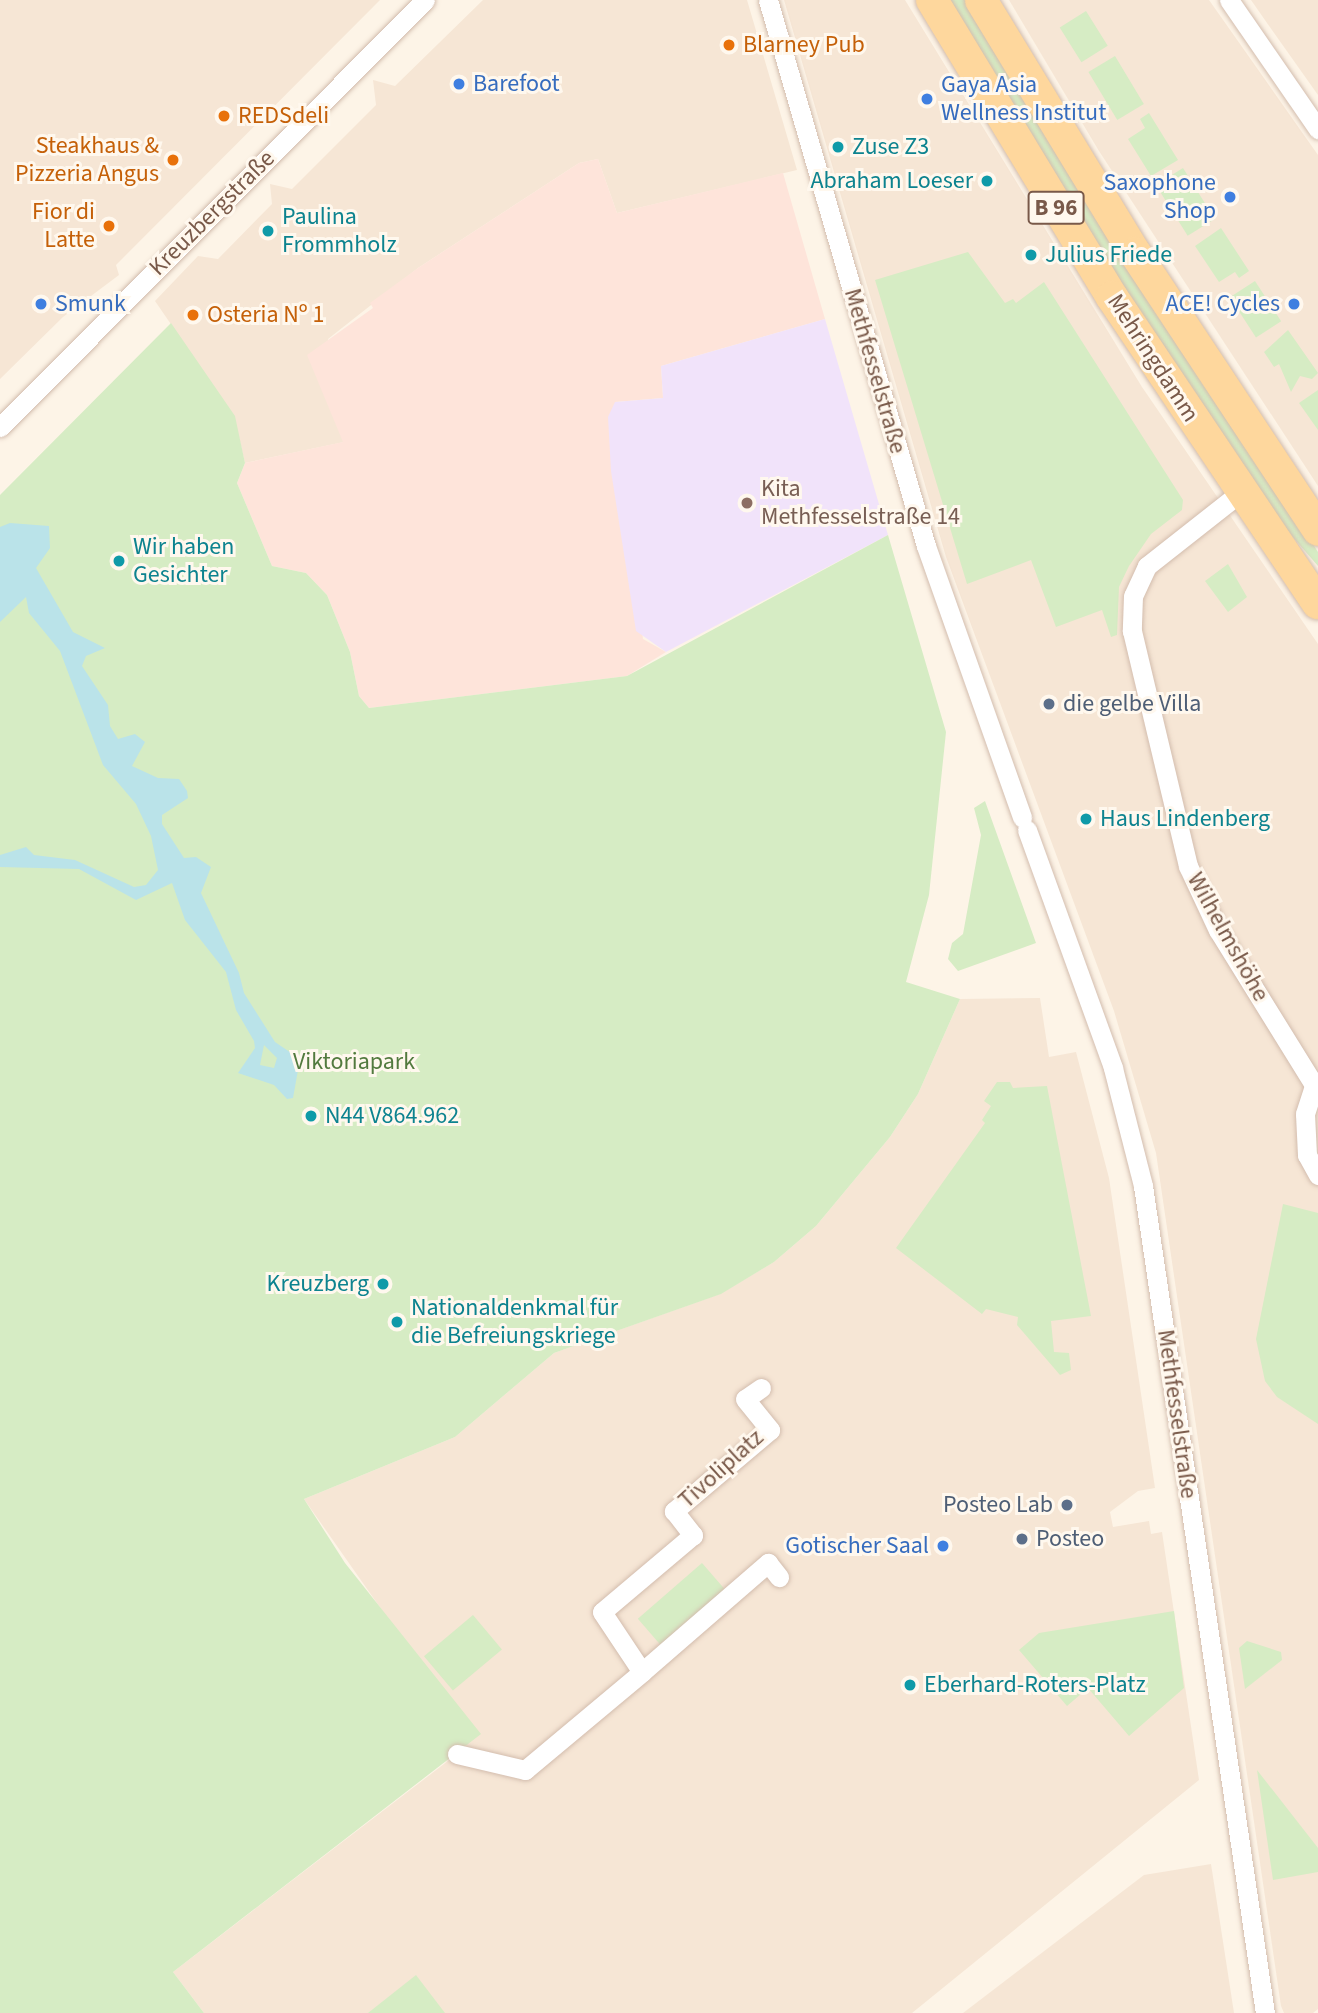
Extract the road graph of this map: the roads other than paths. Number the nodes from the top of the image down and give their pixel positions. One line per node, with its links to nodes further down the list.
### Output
1 (425, 0): 7 (street, Kreuzbergstraße)
2 (768, 0): 17 (street, Methfesselstraße)
3 (932, 0): 8 (main road, Mehringdamm / B 96)
4 (981, 0): 9 (main road, Mehringdamm / B 96)
5 (1229, 0): 6 (street)
6 (1318, 129)
7 (0, 427)
8 (1241, 492): 10 (main road, Mehringdamm / B 96); 11 (street, Wilhelmshöhe)
9 (1318, 530)
10 (1318, 603)
11 (1315, 1090): 12 (street, Wilhelmshöhe)
12 (1318, 1175)
13 (761, 1388): 15 (street, Tivoliplatz)
14 (779, 1577): 15 (street)
15 (642, 1672): 16 (street)
16 (457, 1754)
17 (1265, 2013)

